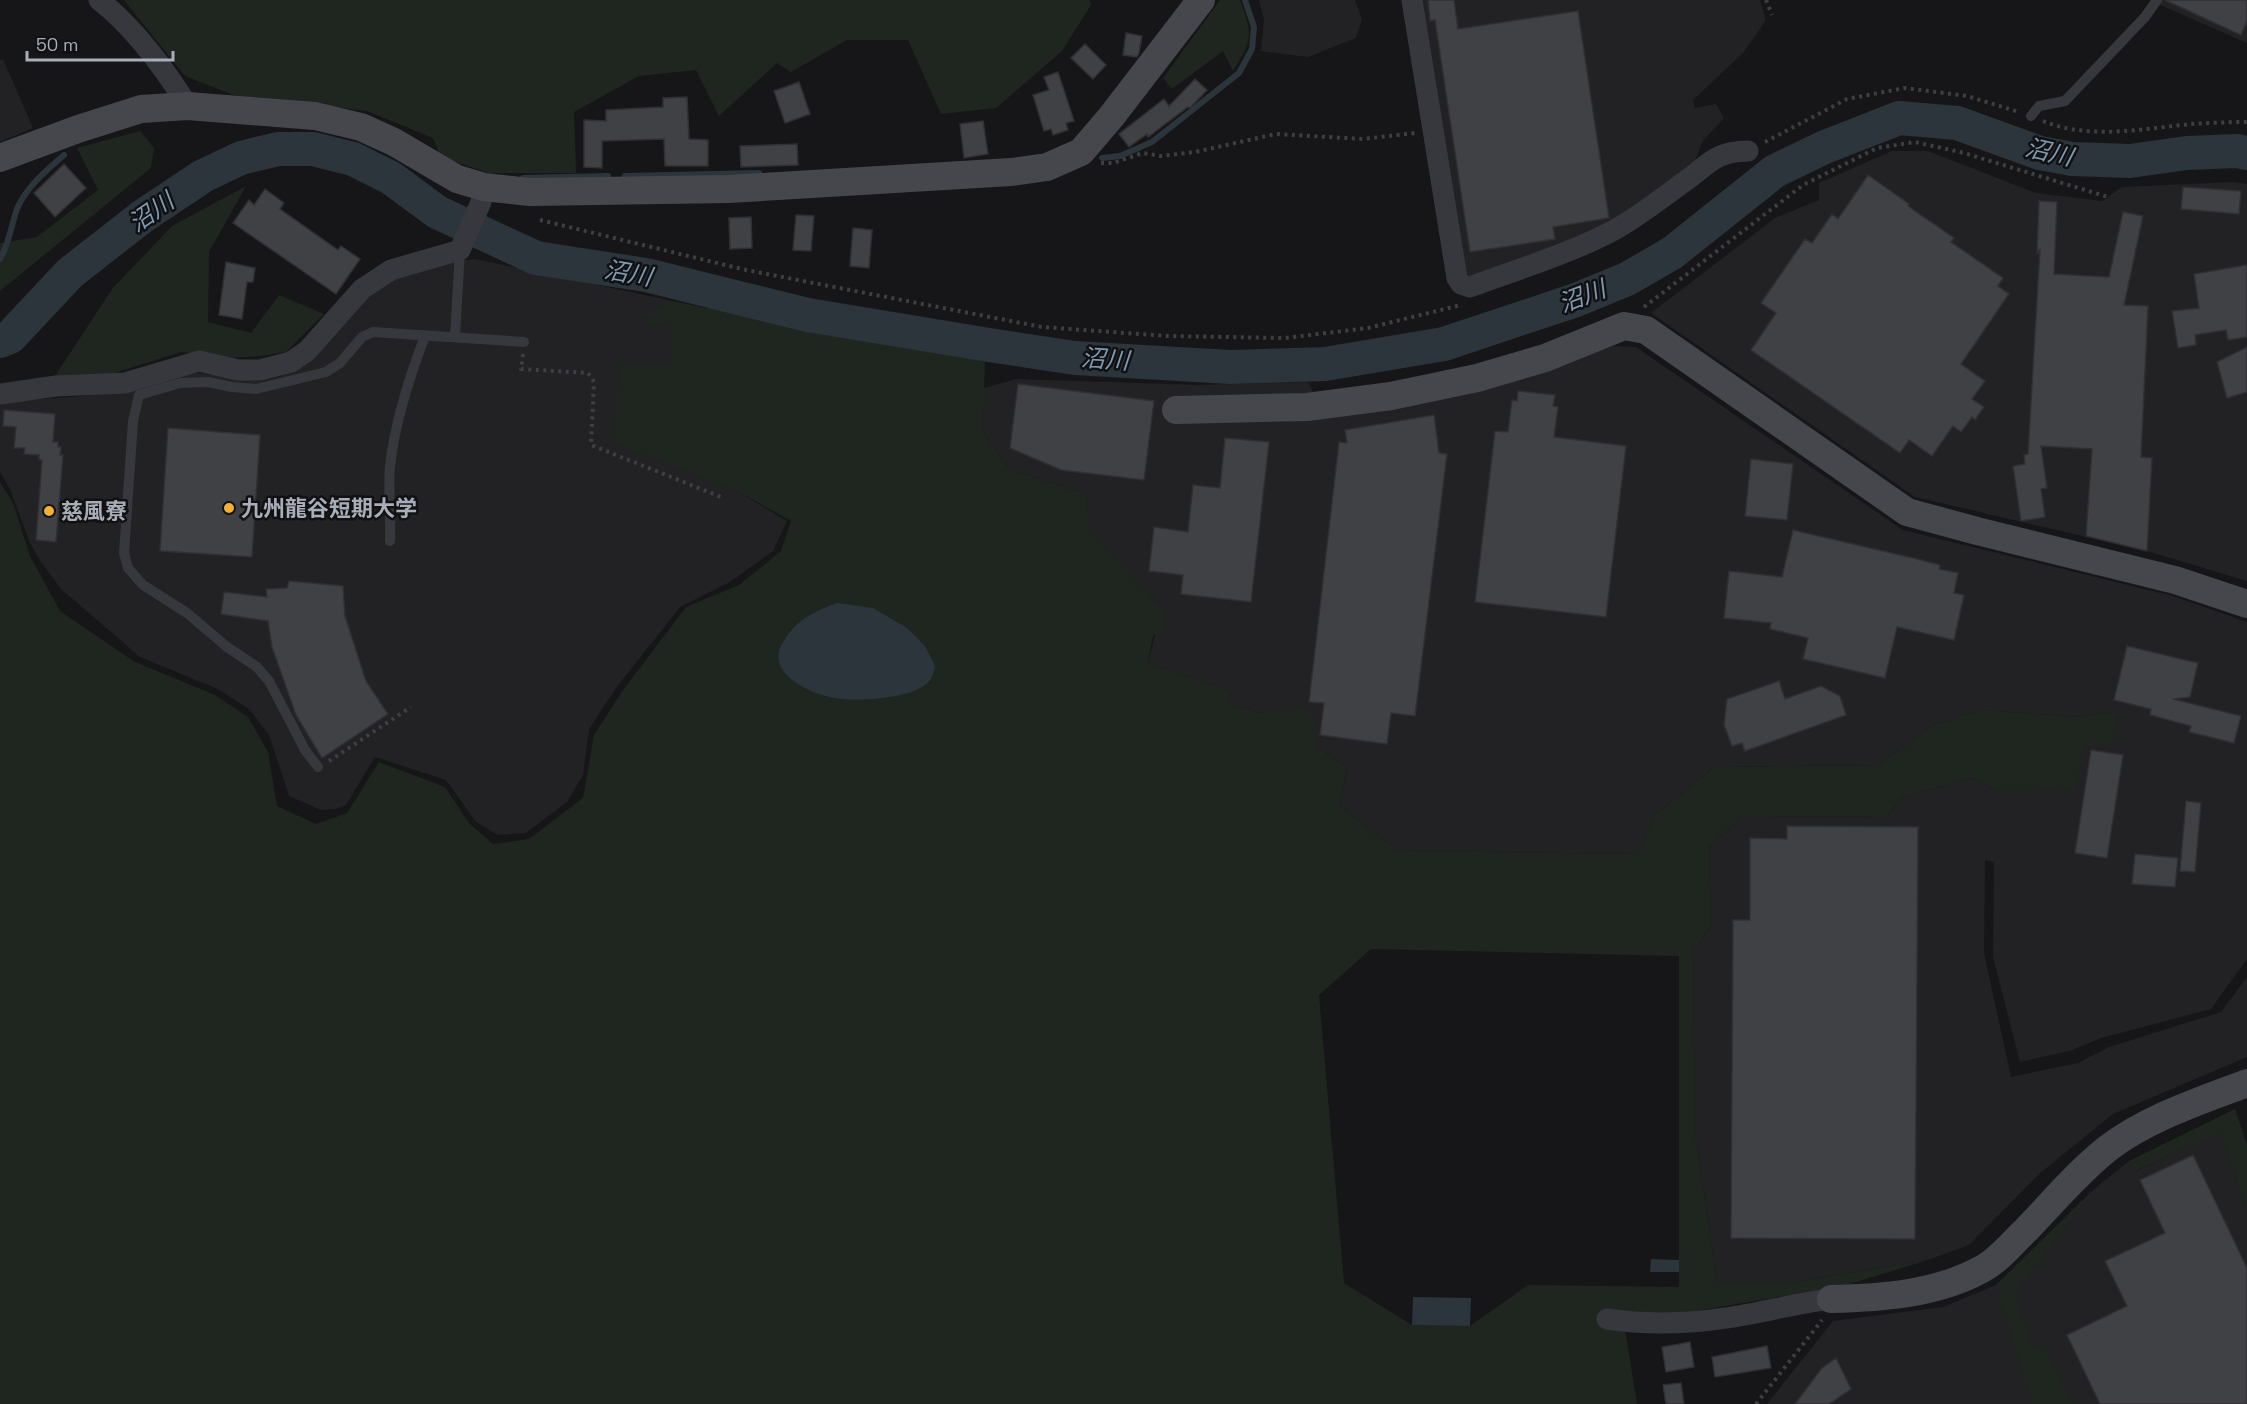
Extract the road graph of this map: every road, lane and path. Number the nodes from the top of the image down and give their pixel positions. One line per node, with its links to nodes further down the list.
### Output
1 (99, 0): 7 (street)
2 (1201, 0): 12 (street)
3 (1412, 0): 10 (street)
4 (1766, 0): 6 (path)
5 (2157, 0): 8 (lane)
6 (1772, 15)
7 (188, 106): 13 (street); 14 (street)
8 (2031, 116): 9 (path); 11 (path)
9 (2247, 122)
10 (1434, 131): 11 (street); 12 (path)
11 (1748, 151)
12 (1081, 152): 14 (street)
13 (0, 158)
14 (483, 195): 17 (street)
15 (2108, 197): 19 (path)
16 (540, 220): 18 (path)
17 (460, 250): 21 (lane); 23 (street)
18 (1468, 303)
19 (1624, 326): 24 (street); 27 (street)
20 (425, 336): 21 (lane); 26 (lane); 29 (lane)
21 (455, 337): 22 (lane)
22 (524, 342): 25 (path)
23 (0, 394)
24 (1176, 410)
25 (722, 497)
26 (390, 541)
27 (2247, 604)
28 (411, 707): 29 (path)
29 (318, 767)
30 (2247, 1083): 31 (street)
31 (1831, 1299): 32 (street); 33 (path)
32 (1607, 1319)
33 (1756, 1404)

